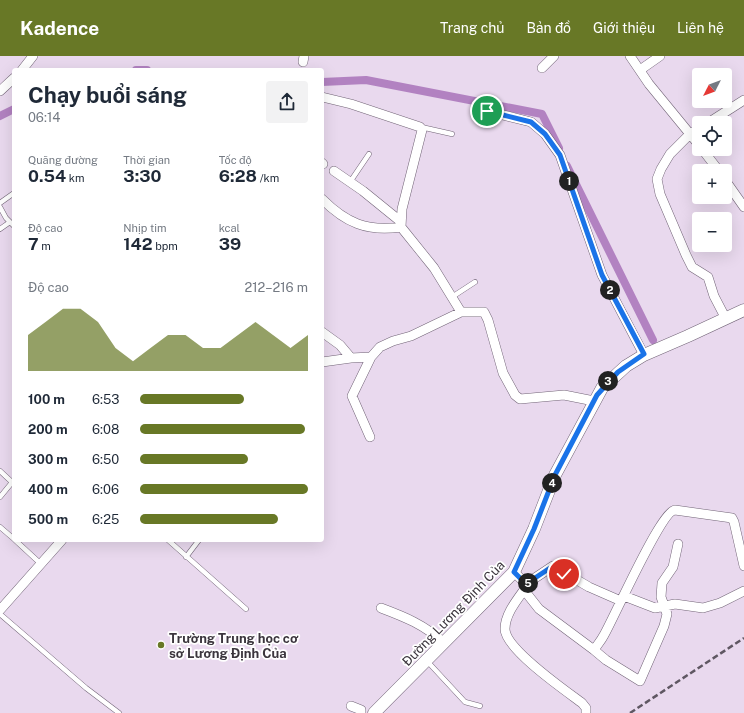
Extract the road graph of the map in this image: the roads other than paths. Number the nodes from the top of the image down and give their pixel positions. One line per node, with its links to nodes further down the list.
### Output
1 (33, 56): 5 (street)
2 (554, 56): 6 (street)
3 (630, 56): 7 (street)
4 (660, 56): 7 (street)
5 (24, 68)
6 (542, 68)
7 (640, 70): 16 (street)
8 (12, 80): 9 (street)
9 (0, 91)
10 (324, 97): 14 (street)
11 (744, 100): 13 (street)
12 (487, 111): 38 (street)
13 (719, 116)
14 (420, 127): 15 (lane); 30 (street)
15 (452, 134)
16 (690, 134): 17 (street); 36 (street)
17 (692, 136)
18 (369, 154): 22 (lane)
19 (707, 156): 20 (street)
20 (714, 164)
21 (334, 170): 22 (street)
22 (350, 182): 30 (street)
23 (732, 190): 28 (street)
24 (12, 194): 26 (lane)
25 (324, 201): 30 (street)
26 (0, 203)
27 (0, 207): 29 (lane)
28 (744, 207)
29 (10, 222): 31 (lane)
30 (401, 224): 33 (street)
31 (0, 230)
32 (475, 282): 33 (lane)
33 (452, 297): 35 (street)
34 (744, 310): 36 (street, Đường Lương Định Của)
35 (461, 312): 39 (street); 42 (street)
36 (726, 319): 38 (street, Đường Lương Định Của)
37 (324, 333): 40 (street)
38 (644, 354): 42 (street, Đường Lương Định Của)
39 (371, 357): 40 (street); 43 (street)
40 (351, 358): 41 (street)
41 (324, 362)
42 (594, 401): 58 (street, Đường Lương Định Của)
43 (370, 437)
44 (0, 472): 45 (lane)
45 (12, 481)
46 (12, 483): 47 (lane)
47 (0, 496)
48 (0, 527): 49 (lane)
49 (12, 538)
50 (16, 542): 56 (lane)
51 (60, 542): 56 (street)
52 (170, 542): 55 (lane)
53 (197, 542): 55 (lane)
54 (678, 544): 62 (street)
55 (186, 557): 64 (lane)
56 (41, 564): 65 (street)
57 (744, 566): 61 (street)
58 (514, 572): 59 (street); 67 (street, Đường Lương Định Của)
59 (525, 587): 61 (street); 68 (street); 72 (street)
60 (744, 590): 62 (street)
61 (623, 598): 62 (street); 68 (street)
62 (664, 606): 68 (street)
63 (381, 608): 67 (street)
64 (246, 609)
65 (0, 610)
66 (0, 614): 73 (lane)
67 (444, 643): 69 (street, Đường Lương Định Của)
68 (594, 650)
69 (427, 661): 71 (lane); 75 (street, Đường Lương Định Của)
70 (351, 706): 74 (street)
71 (480, 706)
72 (586, 712)
73 (119, 713)
74 (362, 713)
75 (374, 713)

